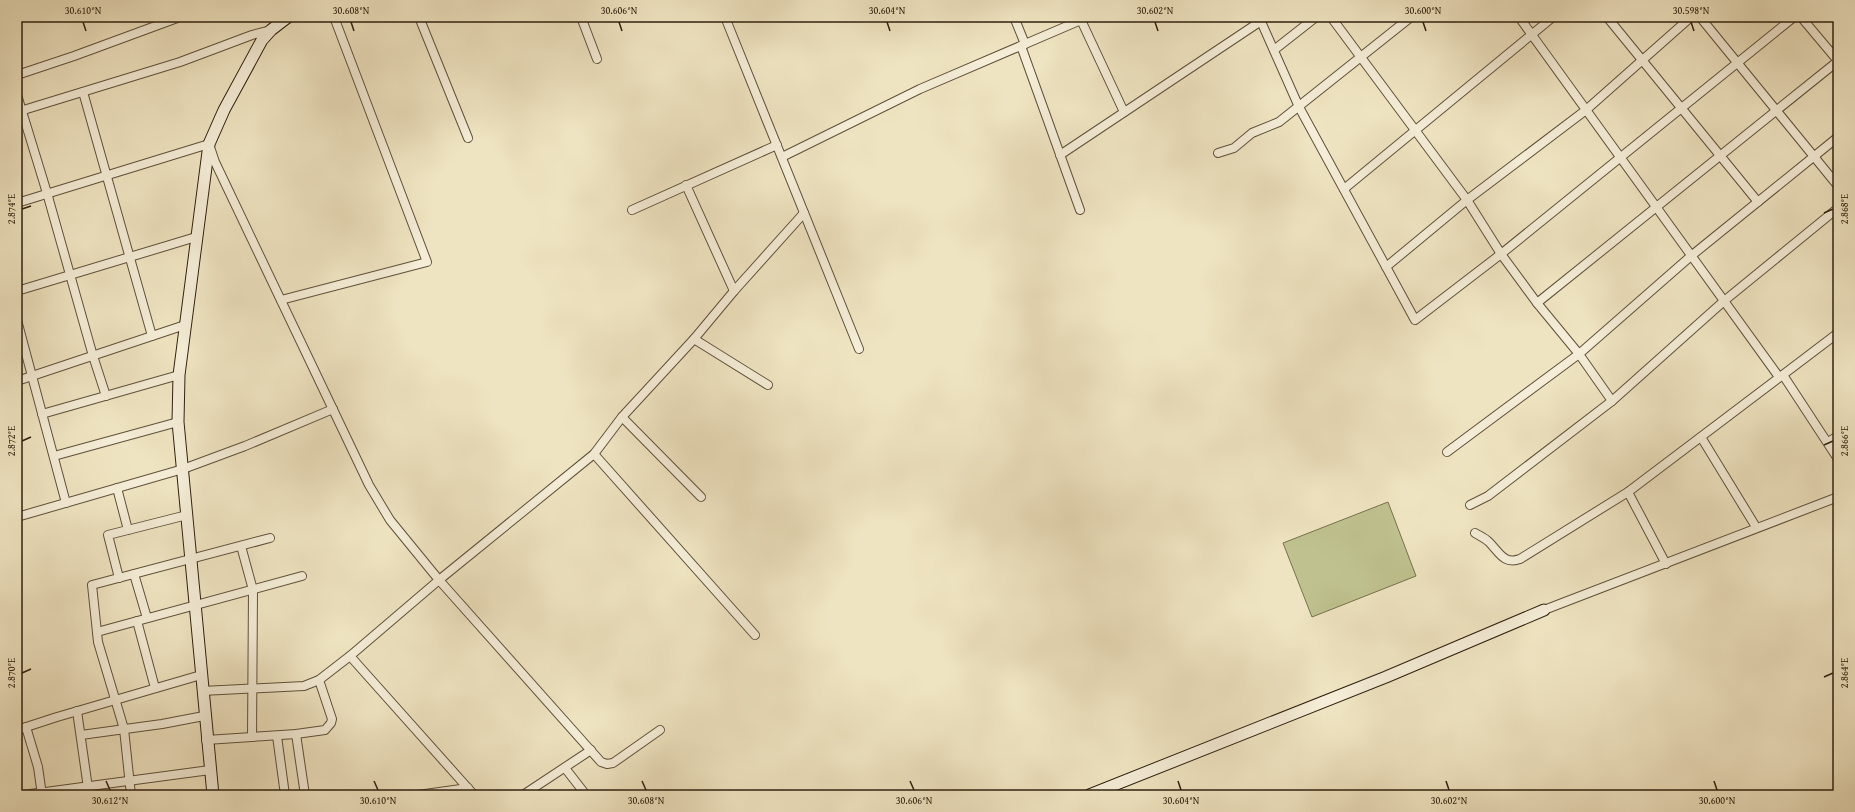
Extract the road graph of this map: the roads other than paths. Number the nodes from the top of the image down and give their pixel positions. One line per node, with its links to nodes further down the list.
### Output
1 (180, 17): 29 (street)
2 (286, 17): 20 (street)
3 (334, 17): 70 (street)
4 (419, 17): 40 (street)
5 (581, 17): 25 (street)
6 (725, 17): 42 (street)
7 (1014, 17): 22 (street)
8 (1316, 17): 23 (street)
9 (1331, 17): 24 (street)
10 (1411, 17): 24 (street)
11 (1519, 17): 21 (street)
12 (1553, 17): 21 (street)
13 (1608, 17): 26 (street)
14 (1691, 17): 26 (street)
15 (1700, 17): 28 (street)
16 (1794, 17): 28 (street)
17 (1801, 17): 27 (street)
18 (1085, 18): 22 (street); 37 (street)
19 (1260, 19): 23 (street); 37 (street)
20 (271, 30): 30 (street); 41 (street)
21 (1531, 35): 34 (street); 38 (street)
22 (1023, 45): 44 (street); 47 (street)
23 (1274, 50): 32 (street)
24 (1361, 57): 32 (street); 38 (street)
25 (597, 59)
26 (1643, 60): 33 (street); 34 (street)
27 (1838, 61): 35 (street)
28 (1738, 63): 33 (street); 35 (street)
29 (17, 75)
30 (83, 92): 36 (street); 49 (street)
31 (17, 95): 36 (street)
32 (1299, 106): 43 (street); 52 (street)
33 (1681, 108): 45 (street); 48 (street)
34 (1586, 110): 48 (street); 54 (street)
35 (1776, 110): 45 (street); 46 (street)
36 (19, 112): 53 (street)
37 (1124, 112): 44 (street)
38 (1415, 130): 52 (street); 54 (street)
39 (1838, 136): 46 (street)
40 (468, 138)
41 (209, 144): 49 (street); 62 (street); 70 (street)
42 (777, 144): 47 (street); 50 (street)
43 (1218, 153)
44 (1060, 155): 60 (street)
45 (1720, 156): 55 (street); 57 (street)
46 (1814, 156): 51 (street); 55 (street)
47 (782, 157): 61 (street)
48 (1620, 157): 57 (street); 63 (street)
49 (107, 175): 53 (street); 65 (street)
50 (686, 185): 59 (street); 69 (street)
51 (1838, 186)
52 (1344, 189): 66 (street)
53 (47, 193): 56 (street); 67 (street)
54 (1467, 200): 63 (street); 66 (street)
55 (1758, 202): 64 (street)
56 (17, 203)
57 (1656, 207): 64 (street); 72 (street)
58 (1838, 208): 71 (street)
59 (632, 210)
60 (1080, 210)
61 (804, 213): 69 (street); 78 (street)
62 (196, 237): 65 (street); 74 (street)
63 (1501, 254): 66 (street); 72 (street)
64 (1692, 256): 71 (street); 79 (street)
65 (130, 257): 67 (street); 76 (street)
66 (1386, 267)
67 (70, 275): 68 (street); 80 (street)
68 (17, 291)
69 (734, 291): 77 (street)
70 (281, 300): 88 (street)
71 (1724, 301): 83 (street); 87 (street)
72 (1537, 303): 79 (street)
73 (17, 320): 82 (street)
74 (185, 325): 76 (street); 81 (street)
75 (1838, 333): 83 (street)
76 (152, 336): 80 (street)
77 (694, 339): 85 (street); 90 (street)
78 (859, 349)
79 (1579, 354): 87 (street); 95 (street)
80 (93, 356): 82 (street); 86 (street)
81 (179, 375): 86 (street); 91 (street)
82 (32, 376): 84 (street); 89 (street)
83 (1781, 376): 93 (street); 94 (street)
84 (17, 381)
85 (768, 385)
86 (106, 396): 89 (street)
87 (1612, 401): 105 (street)
88 (333, 409): 99 (street); 118 (street)
89 (42, 414): 97 (street)
90 (622, 417): 96 (street); 102 (street)
91 (178, 422): 97 (street); 99 (street)
92 (1838, 436): 94 (street)
93 (1701, 437): 101 (street); 108 (street)
94 (1828, 442): 98 (street)
95 (1447, 452)
96 (594, 454): 118 (street); 125 (street)
97 (54, 456): 104 (street)
98 (1838, 459)
99 (183, 469): 100 (street); 106 (street)
100 (117, 488): 104 (street); 109 (street)
101 (1628, 492): 110 (street); 114 (street)
102 (701, 496)
103 (1838, 496): 108 (street)
104 (66, 503): 107 (street)
105 (1470, 505)
106 (187, 515): 109 (street); 113 (street)
107 (17, 517)
108 (1756, 528): 114 (street)
109 (128, 530): 117 (street)
110 (1475, 533)
111 (270, 538): 112 (street)
112 (241, 546): 113 (street); 119 (street)
113 (190, 559): 115 (street); 120 (street)
114 (1666, 564): 121 (street)
115 (134, 574): 117 (street); 122 (street)
116 (302, 576): 119 (street)
117 (119, 578): 124 (street)
118 (439, 580): 126 (street); 144 (street)
119 (253, 590): 120 (street); 129 (street)
120 (194, 605): 122 (street); 127 (street)
121 (1544, 610): 161 (street)
122 (147, 618): 123 (street)
123 (137, 622): 124 (street); 130 (street)
124 (97, 632): 132 (street)
125 (755, 635)
126 (350, 656): 128 (street); 149 (street)
127 (200, 675): 130 (street); 131 (street)
128 (319, 680): 129 (street); 139 (street)
129 (252, 687): 131 (street); 142 (street)
130 (155, 688): 132 (street)
131 (202, 691): 134 (street)
132 (115, 700): 133 (street); 136 (street)
133 (77, 711): 135 (street); 140 (street)
134 (204, 716): 136 (street); 143 (street)
135 (26, 727): 137 (street); 150 (street)
136 (124, 729): 140 (street); 147 (street)
137 (17, 730)
138 (660, 730): 144 (street)
139 (296, 734): 141 (street); 156 (street)
140 (81, 735): 148 (street)
141 (277, 736): 142 (street); 155 (street)
142 (252, 737): 143 (street)
143 (206, 740): 146 (street)
144 (591, 750): 145 (street)
145 (565, 768): 159 (street); 160 (street)
146 (210, 770): 147 (street); 154 (street)
147 (129, 781): 148 (street); 153 (street)
148 (88, 786): 150 (street); 152 (street)
149 (464, 790): 157 (street); 158 (street)
150 (42, 794): 151 (street)
151 (23, 795)
152 (89, 795)
153 (131, 795)
154 (212, 795)
155 (285, 795)
156 (304, 795)
157 (418, 795)
158 (474, 795)
159 (523, 795)
160 (586, 795)
161 (1089, 795)

